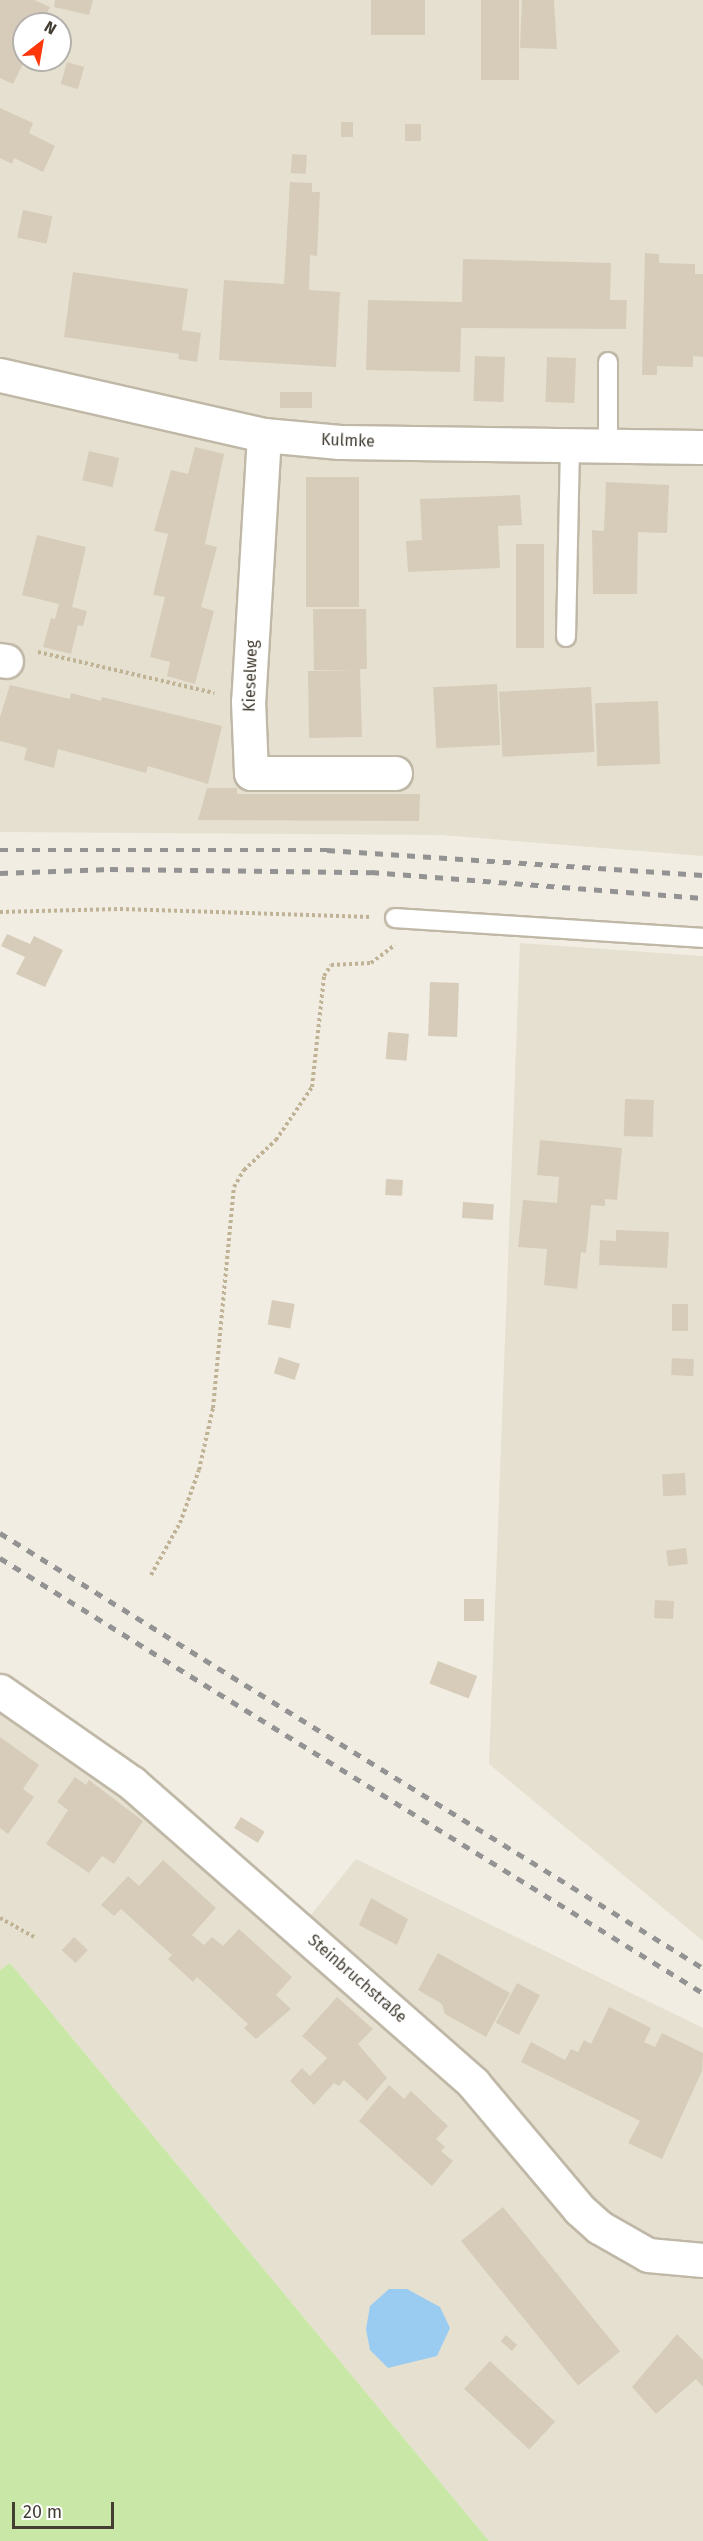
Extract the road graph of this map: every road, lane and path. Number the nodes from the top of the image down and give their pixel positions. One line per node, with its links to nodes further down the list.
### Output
1 (608, 362): 5 (lane)
2 (0, 375): 3 (street, Kulmke)
3 (264, 435): 4 (street, Kulmke); 9 (street, Kieselweg)
4 (570, 444): 5 (street, Kulmke); 7 (lane)
5 (608, 444): 6 (street, Kulmke)
6 (703, 447)
7 (566, 637)
8 (3, 660): 9 (path)
9 (248, 701): 10 (street, Kieselweg)
10 (395, 773)
11 (0, 912): 12 (path)
12 (403, 919): 13 (lane); 14 (path)
13 (703, 938)
14 (151, 1575)
15 (0, 1691): 18 (street, Steinbruchstraße)
16 (0, 1918): 17 (path)
17 (34, 1937)
18 (703, 2260)

